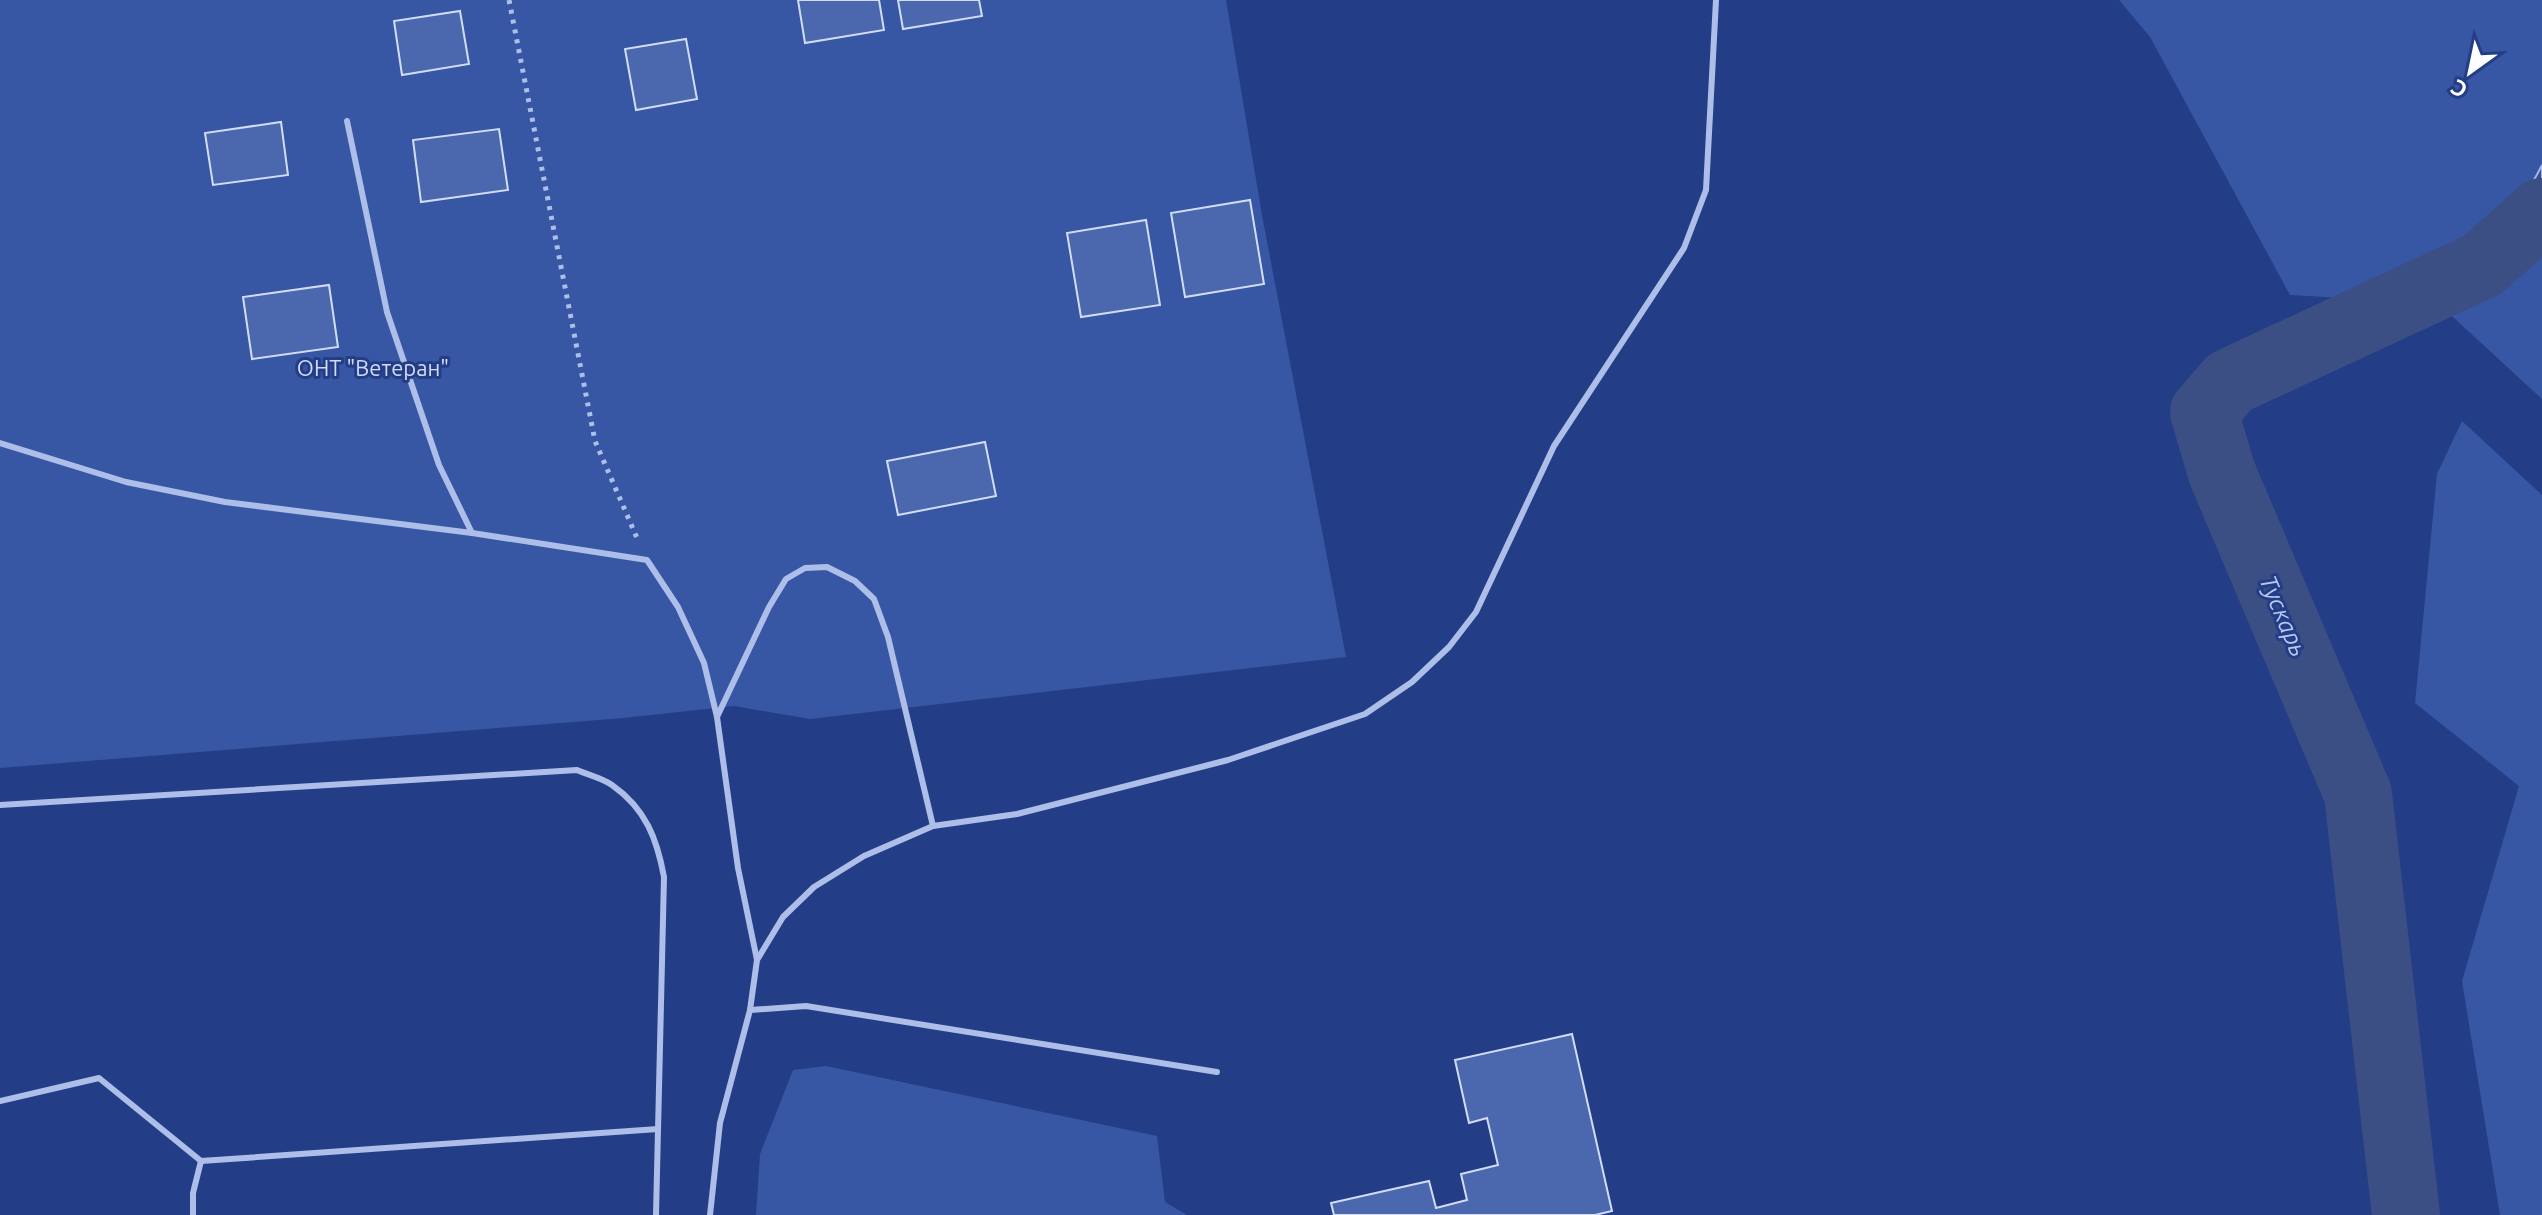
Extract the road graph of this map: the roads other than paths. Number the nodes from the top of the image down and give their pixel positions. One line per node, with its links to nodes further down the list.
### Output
1 (1716, 0): 7 (lane)
2 (347, 121): 4 (lane)
3 (0, 443): 4 (lane)
4 (472, 533): 5 (lane)
5 (717, 717): 7 (lane); 8 (lane)
6 (0, 805): 12 (lane)
7 (933, 826): 8 (lane)
8 (757, 960): 9 (lane)
9 (750, 1010): 10 (lane); 16 (lane)
10 (1217, 1072)
11 (0, 1101): 13 (lane)
12 (658, 1129): 13 (lane); 15 (lane)
13 (201, 1161): 14 (lane)
14 (193, 1215)
15 (656, 1215)
16 (710, 1215)

